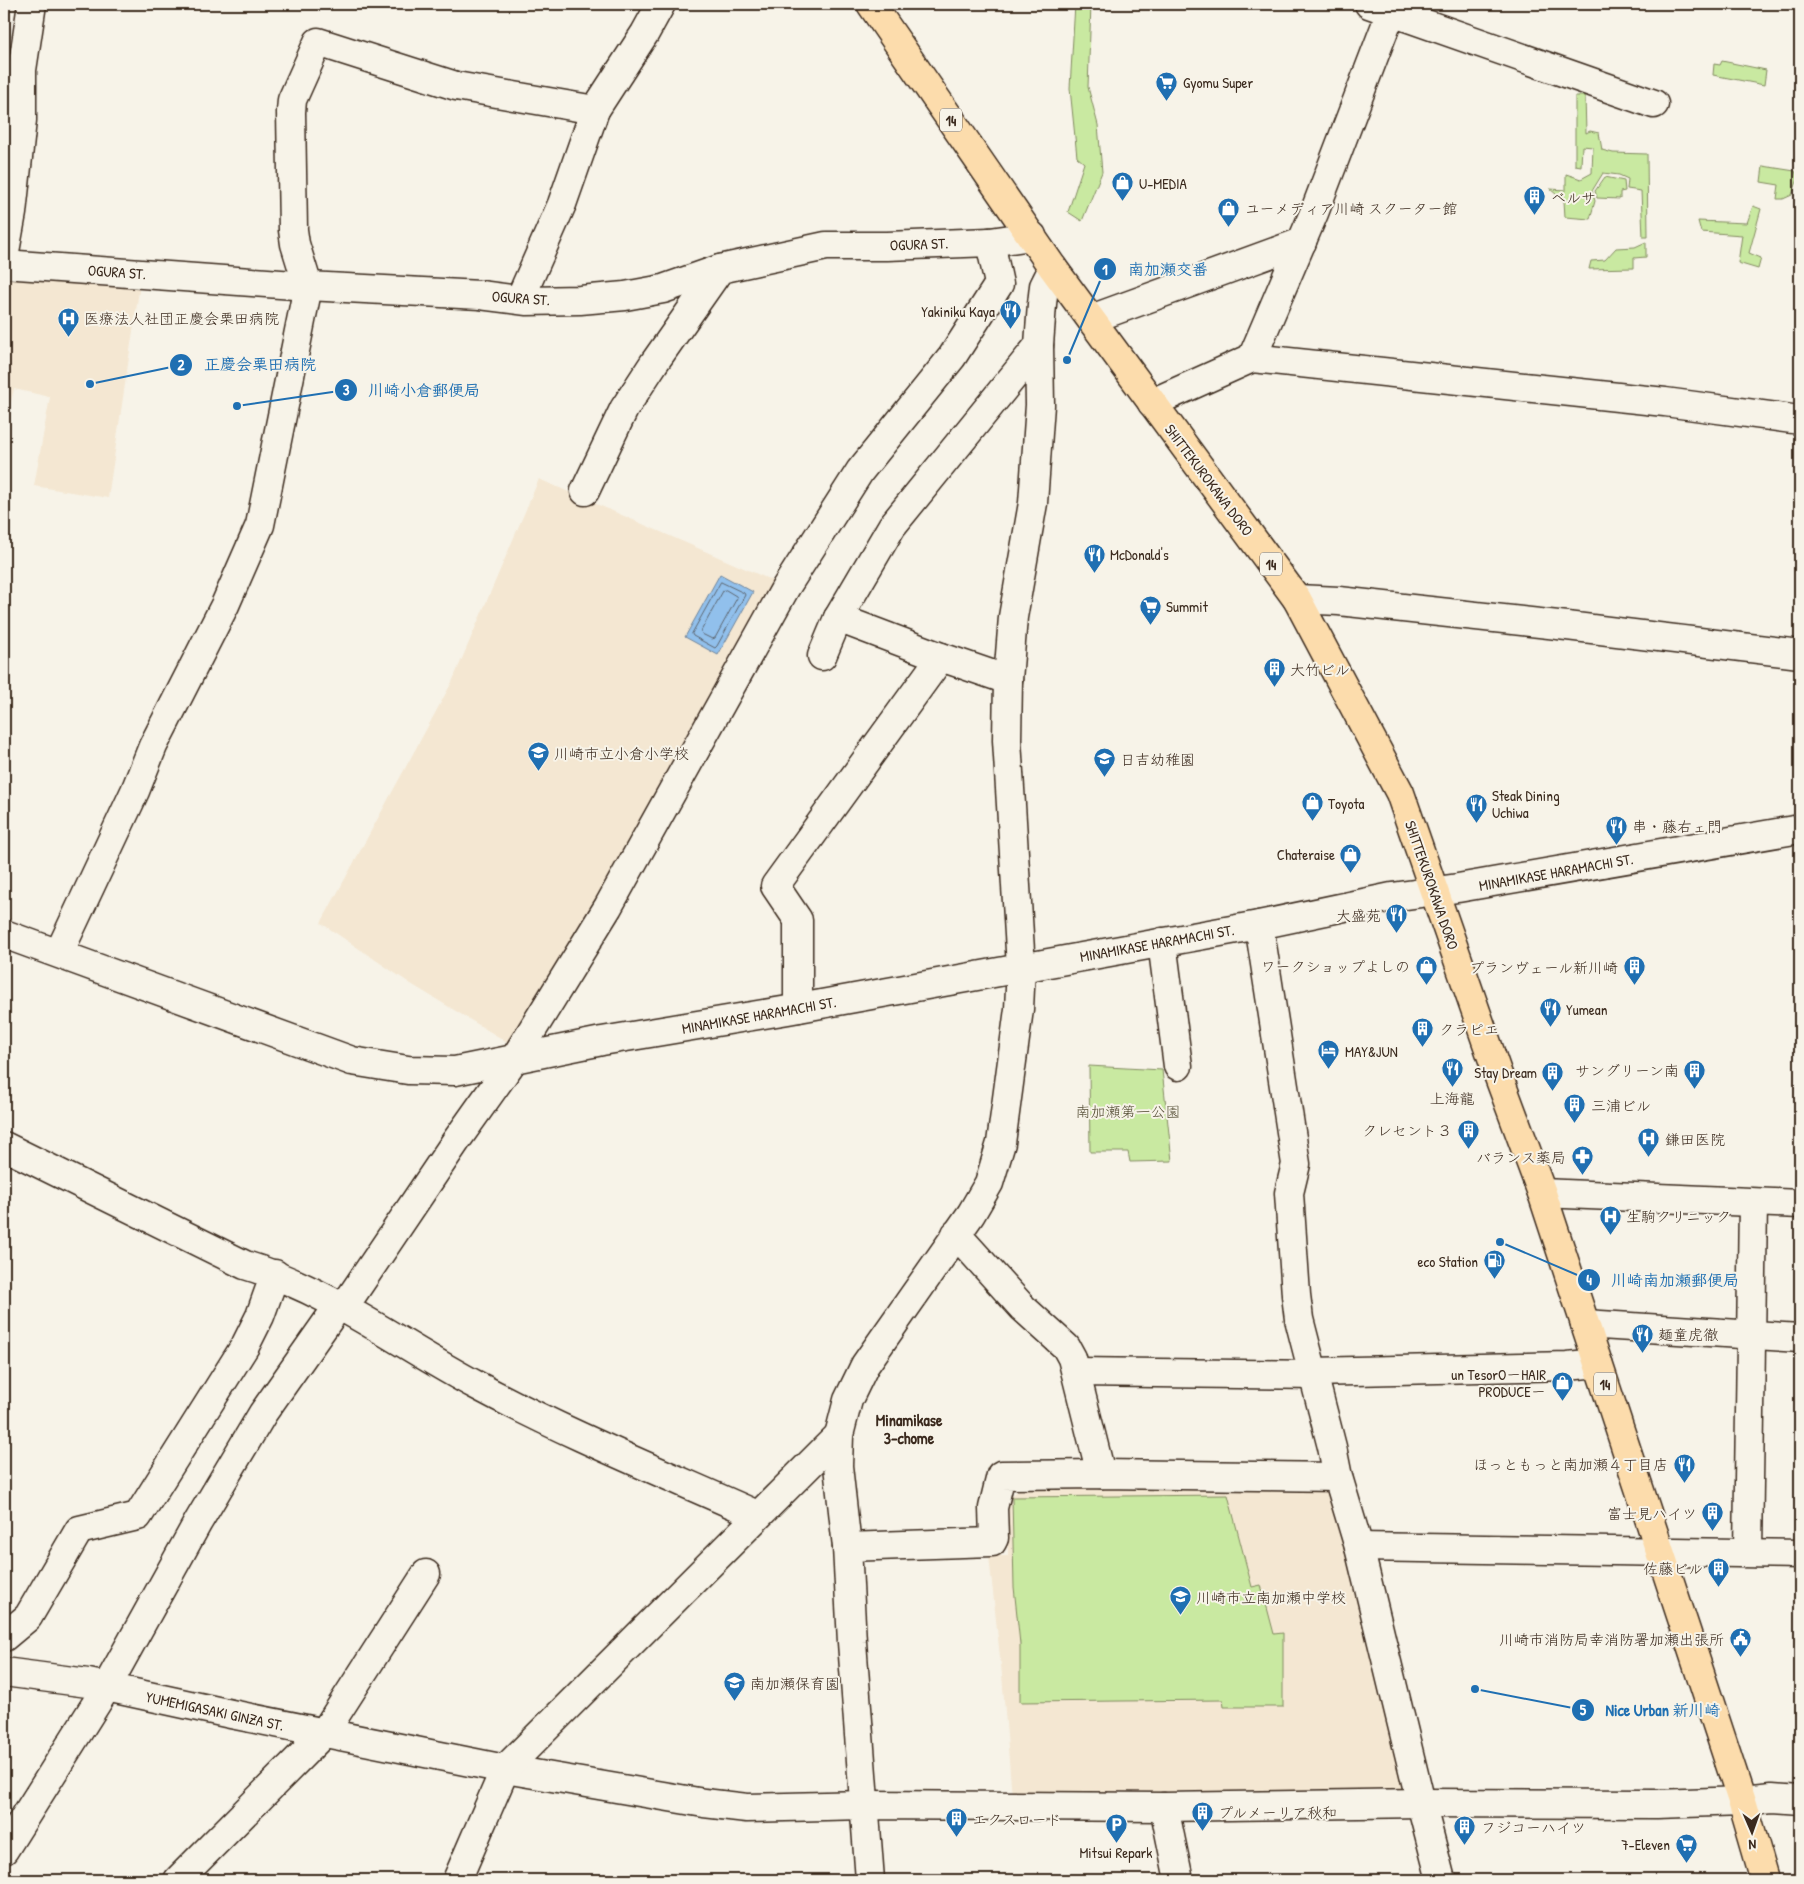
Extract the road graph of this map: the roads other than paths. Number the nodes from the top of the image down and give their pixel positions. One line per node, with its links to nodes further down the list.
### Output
1 (32, 4): 10 (street)
2 (660, 4): 6 (street)
3 (871, 4): 7 (main road, SHITTEKUROKAWA DORO / 14)
4 (1384, 7): 5 (street); 9 (street)
5 (1654, 104)
6 (595, 110): 14 (street); 15 (street)
7 (1032, 236): 8 (street, OGURA ST.); 12 (main road, SHITTEKUROKAWA DORO / 14)
8 (990, 242): 13 (street, OGURA ST.); 36 (street)
9 (1302, 242): 16 (street); 18 (street)
10 (4, 258)
11 (4, 264): 14 (street, OGURA ST.)
12 (1054, 268): 16 (main road, SHITTEKUROKAWA DORO / 14); 17 (street)
13 (720, 269): 15 (street, OGURA ST.); 21 (street)
14 (308, 286): 15 (street, OGURA ST.); 33 (street)
15 (520, 299)
16 (1091, 319): 19 (main road, SHITTEKUROKAWA DORO / 14)
17 (1039, 345): 23 (street); 27 (street)
18 (1252, 358): 19 (street); 20 (street)
19 (1152, 403): 22 (main road, SHITTEKUROKAWA DORO / 14)
20 (1800, 420)
21 (585, 491)
22 (1297, 600): 24 (street); 29 (main road, SHITTEKUROKAWA DORO / 14)
23 (838, 618): 25 (street); 26 (street)
24 (1800, 654)
25 (822, 656)
26 (941, 657): 27 (street); 35 (street)
27 (1008, 680): 34 (street)
28 (1800, 830): 29 (street, MINAMIKASE HARAMACHI ST.)
29 (1433, 892): 30 (street, MINAMIKASE HARAMACHI ST.); 39 (main road, SHITTEKUROKAWA DORO / 14)
30 (1259, 925): 32 (street, MINAMIKASE HARAMACHI ST.); 50 (street)
31 (4, 934): 33 (street, MINAMIKASE HARAMACHI ST.)
32 (1162, 942): 34 (street, MINAMIKASE HARAMACHI ST.); 37 (street)
33 (59, 953): 36 (street, MINAMIKASE HARAMACHI ST.)
34 (1021, 967): 35 (street, MINAMIKASE HARAMACHI ST.); 42 (street)
35 (798, 1008): 36 (street, MINAMIKASE HARAMACHI ST.)
36 (515, 1058): 44 (street)
37 (1178, 1066)
38 (4, 1146): 43 (street)
39 (1542, 1193): 40 (street); 45 (main road, SHITTEKUROKAWA DORO / 14)
40 (1753, 1203): 41 (street); 46 (street)
41 (1800, 1204)
42 (956, 1234): 49 (street); 51 (street)
43 (275, 1274): 44 (street); 61 (street)
44 (341, 1306): 54 (street); 63 (street)
45 (1585, 1324): 46 (street); 48 (main road, SHITTEKUROKAWA DORO / 14)
46 (1752, 1336): 47 (street); 58 (street)
47 (1800, 1338)
48 (1598, 1363): 50 (street); 57 (main road, SHITTEKUROKAWA DORO / 14)
49 (1076, 1372): 50 (street); 52 (street)
50 (1313, 1374): 53 (street)
51 (839, 1435): 54 (street); 55 (street)
52 (1101, 1474): 53 (street); 55 (street)
53 (1338, 1477): 56 (street)
54 (757, 1515): 65 (street)
55 (847, 1547): 69 (street)
56 (1359, 1547): 57 (street); 68 (street)
57 (1660, 1550): 58 (street); 67 (main road, SHITTEKUROKAWA DORO / 14)
58 (1748, 1552): 59 (street)
59 (1800, 1554)
60 (426, 1574): 64 (street)
61 (4, 1636)
62 (4, 1672): 63 (street, YUMEMIGASAKI GINZA ST.)
63 (106, 1688): 64 (street, YUMEMIGASAKI GINZA ST.); 71 (street)
64 (324, 1733): 65 (street, YUMEMIGASAKI GINZA ST.); 72 (street)
65 (505, 1769): 69 (street, YUMEMIGASAKI GINZA ST.); 73 (street)
66 (1800, 1800): 67 (street, YUMEMIGASAKI GINZA ST.)
67 (1742, 1801): 68 (street, YUMEMIGASAKI GINZA ST.); 77 (main road, SHITTEKUROKAWA DORO / 14)
68 (1421, 1803): 70 (street, YUMEMIGASAKI GINZA ST.); 76 (street)
69 (864, 1805): 70 (street, YUMEMIGASAKI GINZA ST.); 74 (street)
70 (1164, 1807): 75 (street)
71 (4, 1850)
72 (178, 1880)
73 (456, 1880)
74 (870, 1880)
75 (1179, 1880)
76 (1441, 1880)
77 (1766, 1880)

